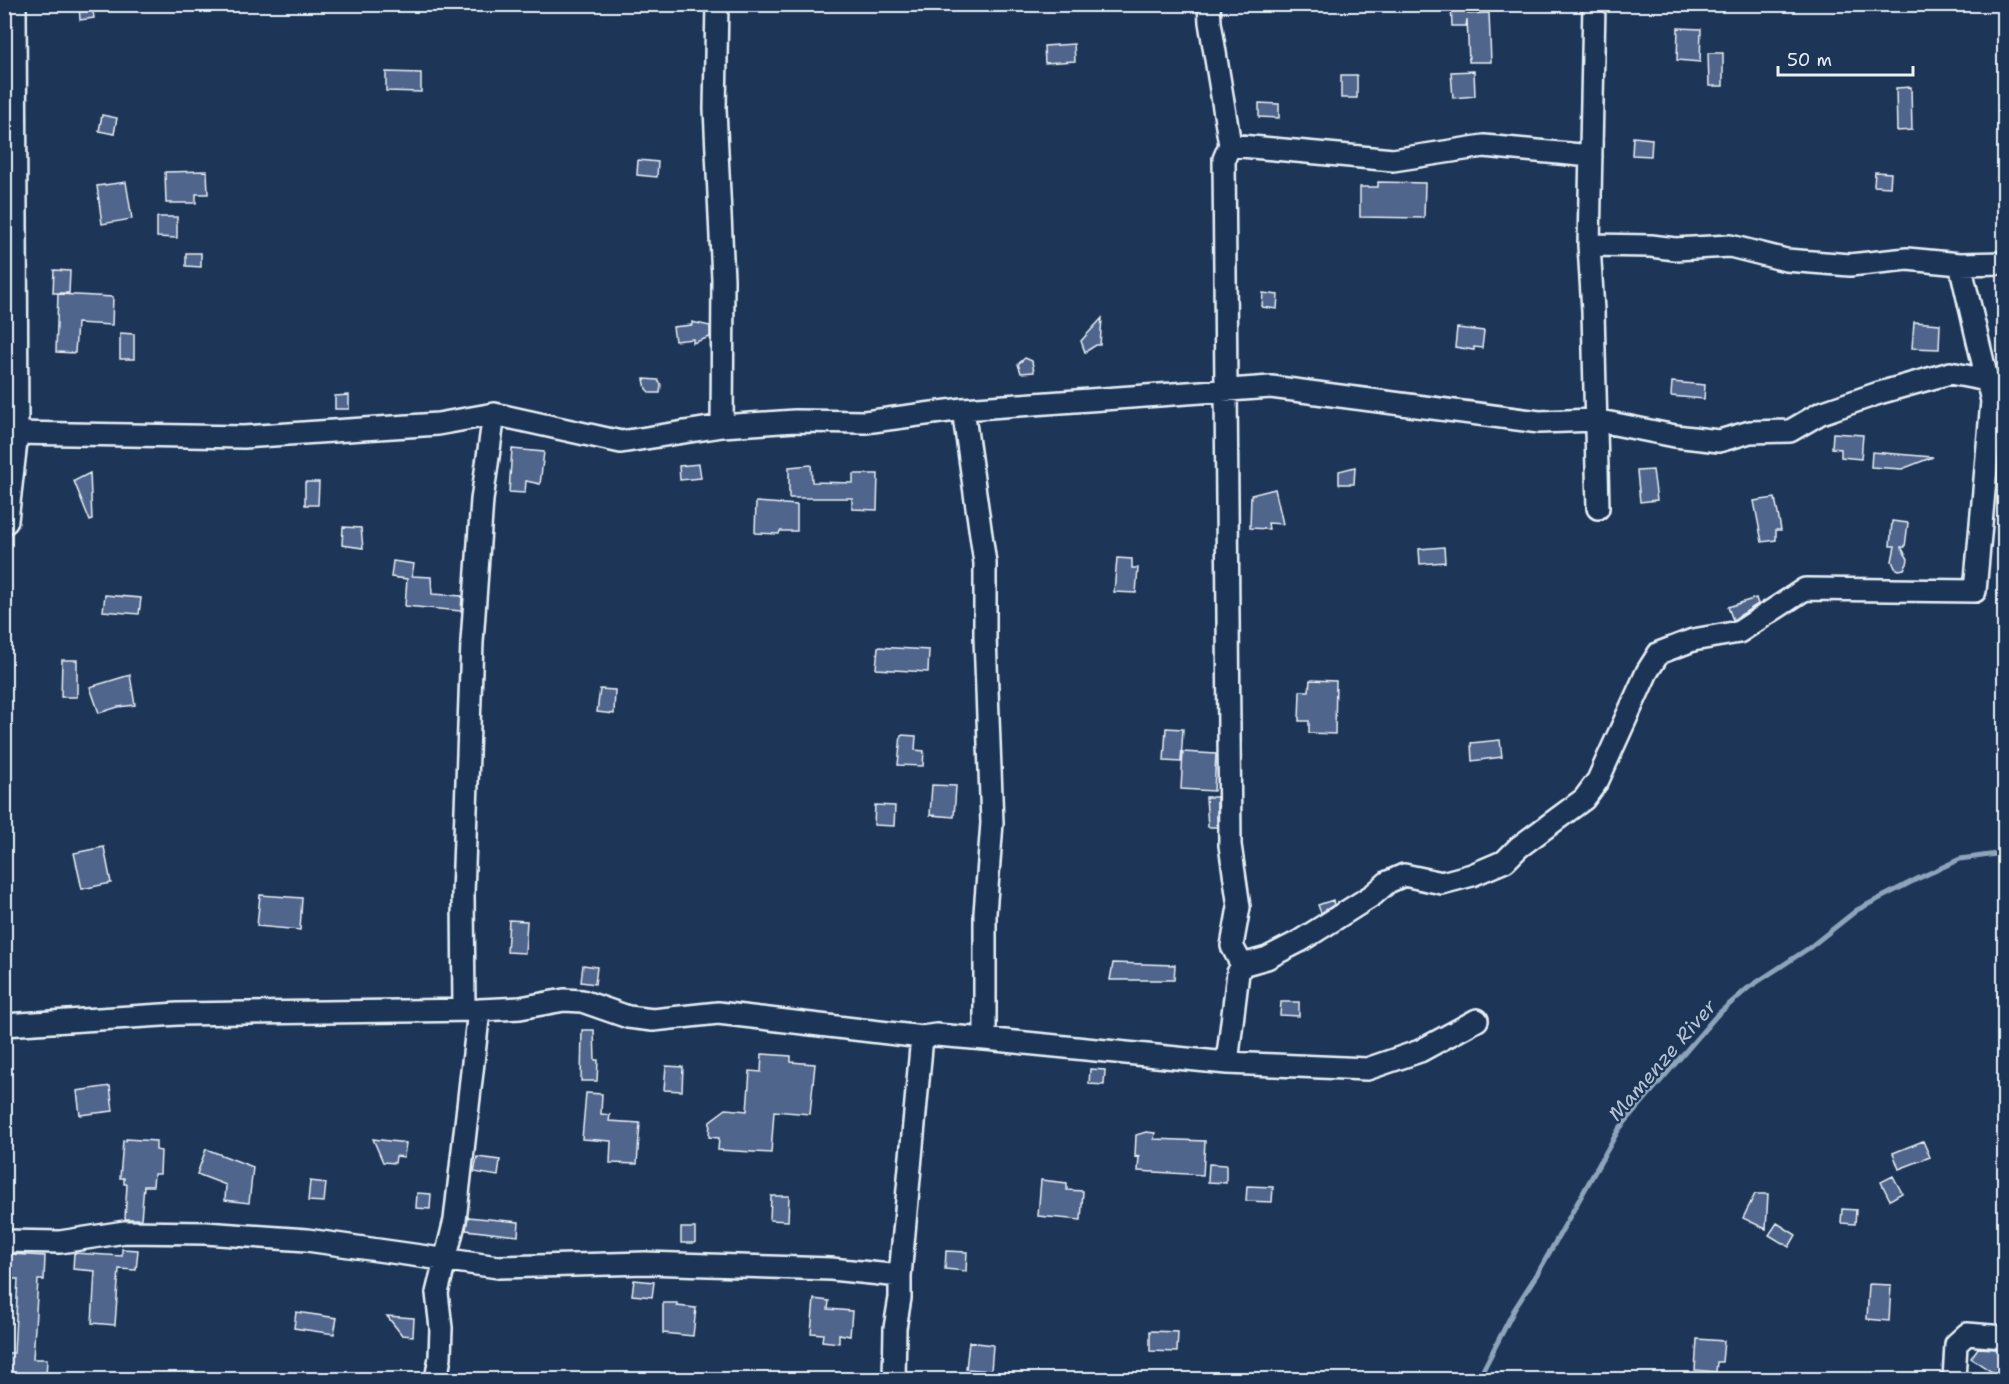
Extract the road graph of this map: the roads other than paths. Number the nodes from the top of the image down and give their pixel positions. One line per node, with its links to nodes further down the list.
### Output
1 (12, 4): 16 (street)
2 (717, 4): 15 (street)
3 (1209, 4): 5 (street)
4 (1594, 4): 6 (street)
5 (1230, 146): 6 (street); 11 (street)
6 (1591, 156): 7 (street)
7 (1589, 245): 9 (street); 14 (street)
8 (2004, 263): 9 (street)
9 (1960, 264): 10 (street)
10 (1987, 380): 14 (street); 19 (street)
11 (1228, 391): 12 (street); 14 (street); 19 (street)
12 (963, 409): 15 (street); 24 (street)
13 (494, 414): 15 (street); 16 (street); 20 (street)
14 (1595, 420): 17 (street)
15 (722, 426)
16 (14, 433): 18 (street)
17 (1598, 508)
18 (4, 520)
19 (1242, 965): 25 (street)
20 (472, 1010): 22 (street); 23 (street); 27 (street)
21 (1477, 1020): 25 (street)
22 (4, 1025)
23 (922, 1037): 24 (street); 28 (street)
24 (985, 1039): 25 (street)
25 (1227, 1063)
26 (4, 1241): 27 (street)
27 (445, 1259): 28 (street); 30 (street)
28 (900, 1276): 31 (street)
29 (2004, 1337): 32 (street)
30 (436, 1380)
31 (894, 1380)
32 (1954, 1380)

